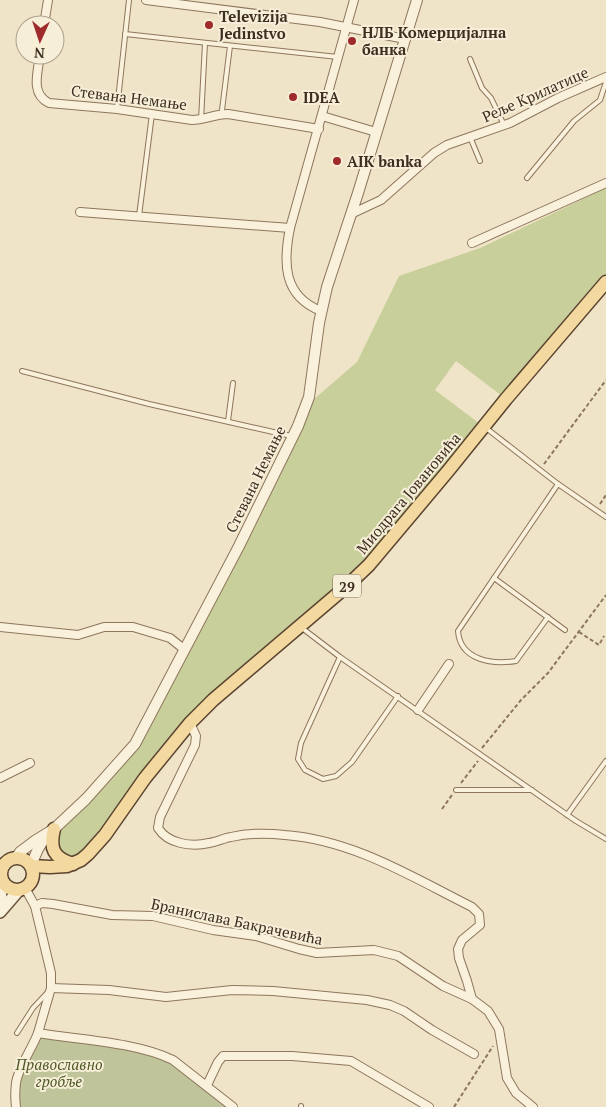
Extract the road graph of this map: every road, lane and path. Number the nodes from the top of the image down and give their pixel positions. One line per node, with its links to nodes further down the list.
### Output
1 (48, 0): 7 (street)
2 (129, 0): 9 (lane)
3 (146, 0): 6 (street)
4 (354, 0): 8 (street)
5 (417, 0): 10 (street, Стевана Немање)
6 (192, 3): 8 (street)
7 (46, 15)
8 (346, 28): 10 (street); 13 (street)
9 (125, 34): 11 (lane); 18 (lane)
10 (404, 39): 25 (street, Стевана Немање)
11 (206, 43): 12 (lane); 22 (lane)
12 (230, 46): 13 (lane); 20 (lane)
13 (338, 57): 21 (street)
14 (470, 59): 23 (lane)
15 (39, 65): 18 (street, Стевана Немање)
16 (606, 77): 23 (street, Реље Крилатице)
17 (606, 82): 28 (lane, Реље Крилатице)
18 (117, 108): 19 (street, Стевана Немање)
19 (152, 113): 22 (street, Стевана Немање); 32 (lane)
20 (223, 114): 22 (street, Стевана Немање); 24 (street, Стевана Немање)
21 (322, 116): 24 (street); 25 (street)
22 (201, 120)
23 (504, 125): 26 (street, Реље Крилатице)
24 (319, 128): 33 (street)
25 (376, 132): 31 (street, Стевана Немање)
26 (470, 137): 27 (lane); 31 (street, Реље Крилатице)
27 (480, 161)
28 (527, 178)
29 (606, 183): 34 (street)
30 (80, 212): 32 (street)
31 (351, 214): 36 (street, Стевана Немање)
32 (138, 216): 33 (street)
33 (290, 228): 36 (street)
34 (472, 243)
35 (606, 282): 41 (main road, Миодрага Јовановића / 29)
36 (321, 311): 42 (street, Стевана Немање)
37 (22, 371): 40 (lane)
38 (606, 380): 43 (path)
39 (234, 383): 40 (lane)
40 (228, 421): 42 (lane)
41 (484, 427): 43 (lane); 51 (main road, Миодрага Јовановића / 29)
42 (293, 436): 56 (street, Стевана Немање)
43 (539, 470): 44 (lane)
44 (558, 484): 46 (lane); 48 (lane)
45 (606, 495): 46 (path)
46 (595, 510): 47 (lane)
47 (606, 517)
48 (494, 578): 50 (lane); 50 (lane)
49 (606, 595): 54 (path)
50 (548, 617): 53 (lane)
51 (301, 626): 57 (lane); 61 (main road, Миодрага Јовановића / 29)
52 (0, 627): 56 (street)
53 (566, 630)
54 (579, 632): 55 (path); 62 (path)
55 (604, 636)
56 (185, 650): 70 (street, Стевана Немање)
57 (340, 657): 59 (lane); 59 (lane)
58 (449, 664): 60 (street)
59 (398, 696): 60 (lane)
60 (418, 710): 62 (lane)
61 (190, 723): 73 (main road, Миодрага Јовановића / 29); 81 (street)
62 (480, 754): 66 (path); 67 (lane)
63 (606, 760): 69 (lane)
64 (30, 764): 65 (street)
65 (0, 778)
66 (456, 790): 67 (lane); 68 (path)
67 (532, 790): 69 (lane)
68 (442, 809)
69 (567, 815): 71 (lane)
70 (52, 830): 72 (street, Стевана Немање); 73 (main road); 74 (street)
71 (606, 839)
72 (8, 861): 74 (main road); 75 (main road)
73 (70, 865): 74 (main road); 76 (main road, Миодрага Јовановића)
74 (31, 866): 76 (main road)
75 (1, 877): 76 (main road); 77 (main road)
76 (26, 887): 78 (street); 79 (main road)
77 (0, 903)
78 (35, 906): 80 (street); 81 (street, Бранислава Бакрачевића)
79 (0, 912)
80 (51, 988): 82 (lane); 83 (street); 85 (street)
81 (472, 999): 84 (street, Бранислава Бакрачевића)
82 (17, 1033)
83 (38, 1033): 86 (street); 87 (street)
84 (499, 1035): 90 (path); 91 (street, Бранислава Бакрачевића)
85 (474, 1054)
86 (207, 1085): 88 (street); 89 (street)
87 (16, 1107)
88 (233, 1107)
89 (429, 1107)
90 (454, 1107)
91 (533, 1107)

